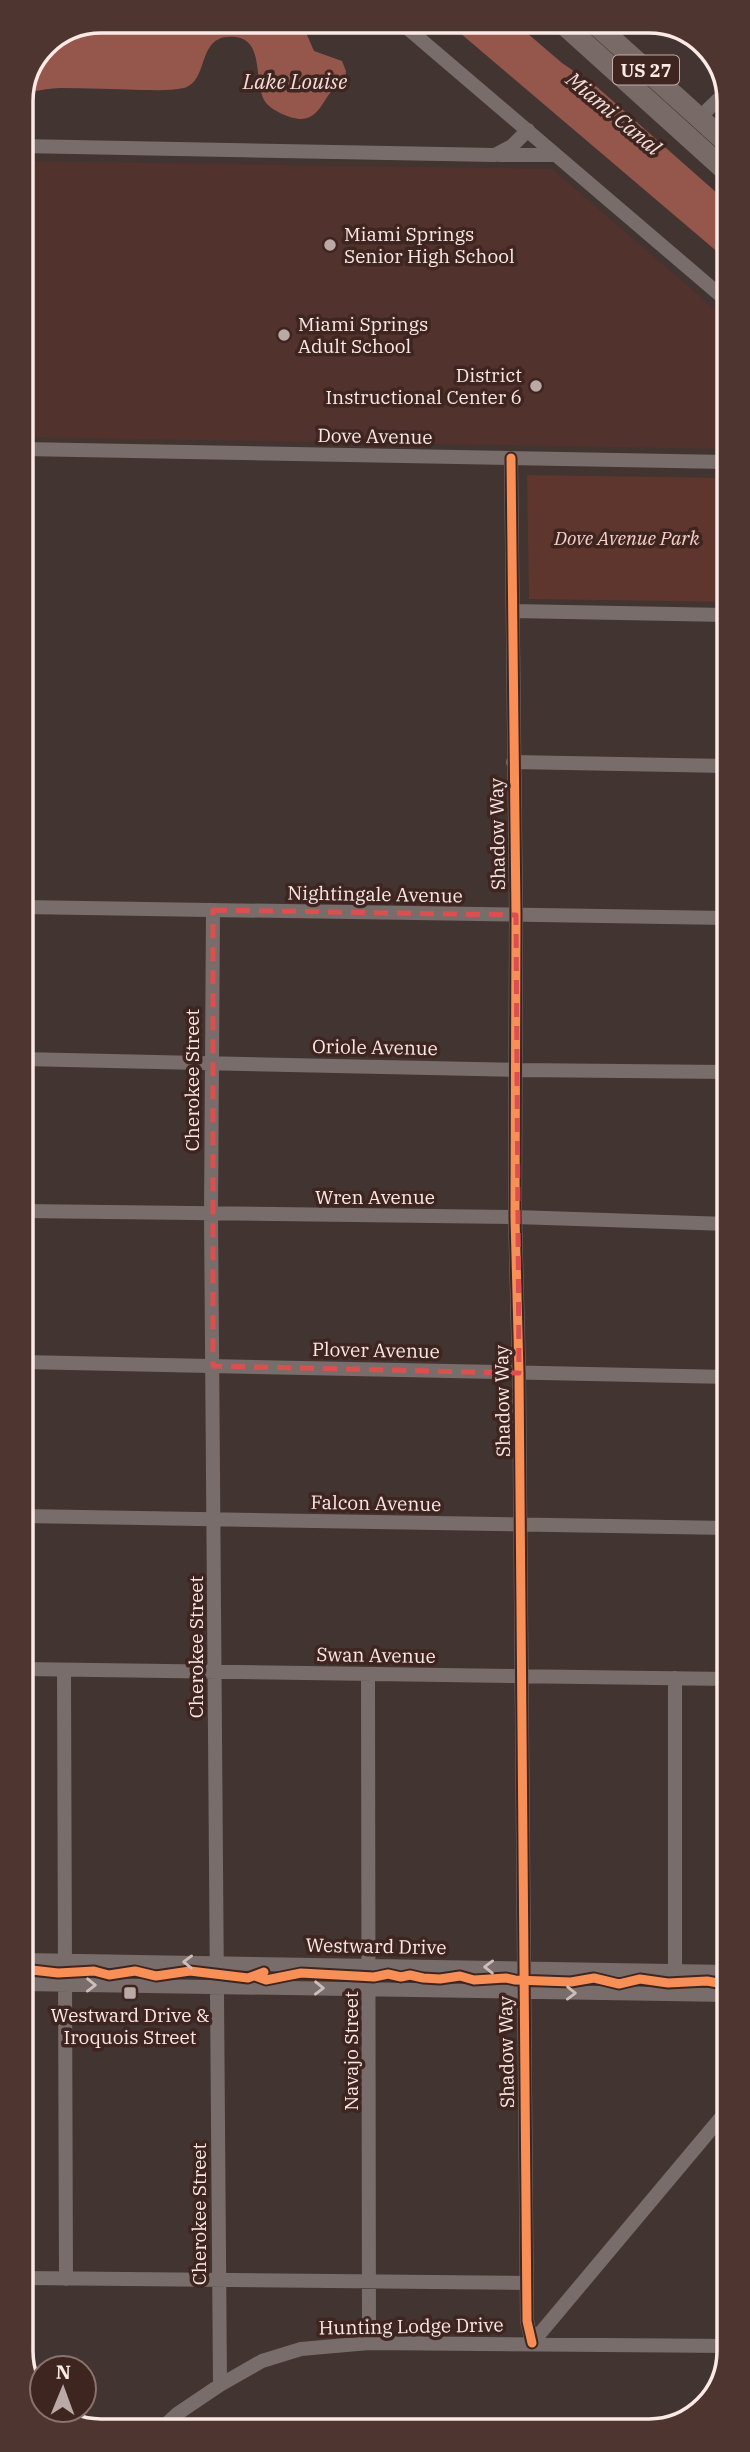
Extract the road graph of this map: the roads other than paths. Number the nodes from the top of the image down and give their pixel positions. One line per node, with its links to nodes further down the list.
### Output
1 (413, 33): 7 (street)
2 (573, 33): 5 (highway, US 27)
3 (605, 33): 6 (highway, US 27)
4 (717, 101): 6 (street)
5 (653, 105): 6 (highway); 12 (highway, US 27)
6 (699, 118): 8 (highway, US 27)
7 (528, 130): 10 (street); 11 (street)
8 (717, 134)
9 (33, 146): 10 (street)
10 (495, 155): 11 (street)
11 (556, 155): 13 (street)
12 (717, 163)
13 (717, 292)
14 (33, 449): 15 (street, Dove Avenue)
15 (511, 458): 16 (street, Dove Avenue); 17 (street, Shadow Way)
16 (717, 461)
17 (513, 611): 18 (street); 19 (street, Shadow Way)
18 (717, 615)
19 (513, 762): 20 (street); 23 (street, Shadow Way)
20 (717, 766)
21 (33, 906): 22 (street, Nightingale Avenue)
22 (213, 910): 23 (street, Nightingale Avenue); 26 (street, Cherokee Street)
23 (516, 915): 24 (street, Nightingale Avenue); 27 (street, Shadow Way)
24 (717, 918)
25 (33, 1059): 26 (street, Oriole Avenue)
26 (212, 1063): 27 (street, Oriole Avenue); 30 (street, Cherokee Street)
27 (517, 1070): 28 (street, Oriole Avenue); 31 (street, Shadow Way)
28 (717, 1072)
29 (33, 1211): 30 (street, Wren Avenue)
30 (211, 1215): 31 (street, Wren Avenue); 34 (street, Cherokee Street)
31 (515, 1217): 32 (street, Wren Avenue); 35 (street, Shadow Way)
32 (717, 1224)
33 (33, 1362): 34 (street, Plover Avenue)
34 (213, 1366): 35 (street, Plover Avenue); 38 (street, Cherokee Street)
35 (519, 1373): 36 (street, Plover Avenue); 39 (street, Shadow Way)
36 (717, 1377)
37 (33, 1516): 38 (street, Falcon Avenue)
38 (214, 1518): 39 (street, Falcon Avenue); 43 (street, Cherokee Street)
39 (521, 1525): 40 (street, Falcon Avenue); 45 (street, Shadow Way)
40 (717, 1528)
41 (33, 1669): 42 (street, Swan Avenue)
42 (64, 1670): 43 (street, Swan Avenue); 49 (street)
43 (215, 1671): 44 (street, Swan Avenue); 50 (street, Cherokee Street)
44 (368, 1674): 45 (street, Swan Avenue); 51 (street, Navajo Street)
45 (522, 1675): 46 (street, Swan Avenue); 52 (street, Shadow Way)
46 (675, 1678): 47 (street, Swan Avenue); 53 (street)
47 (717, 1679)
48 (33, 1960): 49 (street, Westward Drive)
49 (65, 1961): 50 (street, Westward Drive, one-way to 49); 56 (street)
50 (217, 1962): 51 (street, Westward Drive); 57 (street, Cherokee Street)
51 (370, 1965): 52 (street, Westward Drive, one-way to 51); 58 (street, Navajo Street)
52 (523, 1968): 53 (street, Westward Drive); 59 (street, Shadow Way)
53 (675, 1971): 54 (street, Westward Drive)
54 (717, 1972)
55 (33, 1984): 56 (street)
56 (64, 1984): 57 (street, one-way to 57); 63 (street)
57 (217, 1986): 58 (street, one-way to 58); 64 (street, Cherokee Street)
58 (370, 1989): 59 (street); 65 (street, Navajo Street)
59 (523, 1993): 60 (street, one-way to 60); 66 (street, Shadow Way)
60 (717, 1995)
61 (717, 2122): 68 (street)
62 (33, 2278): 63 (street)
63 (66, 2279): 64 (street)
64 (219, 2280): 65 (street); 70 (street, Cherokee Street)
65 (370, 2283): 66 (street); 67 (street, Navajo Street)
66 (526, 2283): 68 (street, Shadow Way)
67 (369, 2343): 68 (street, Hunting Lodge Drive); 70 (street, Hunting Lodge Drive)
68 (532, 2343): 69 (street, Hunting Lodge Drive)
69 (717, 2346)
70 (220, 2385): 71 (street, Hunting Lodge Drive)
71 (172, 2419)

